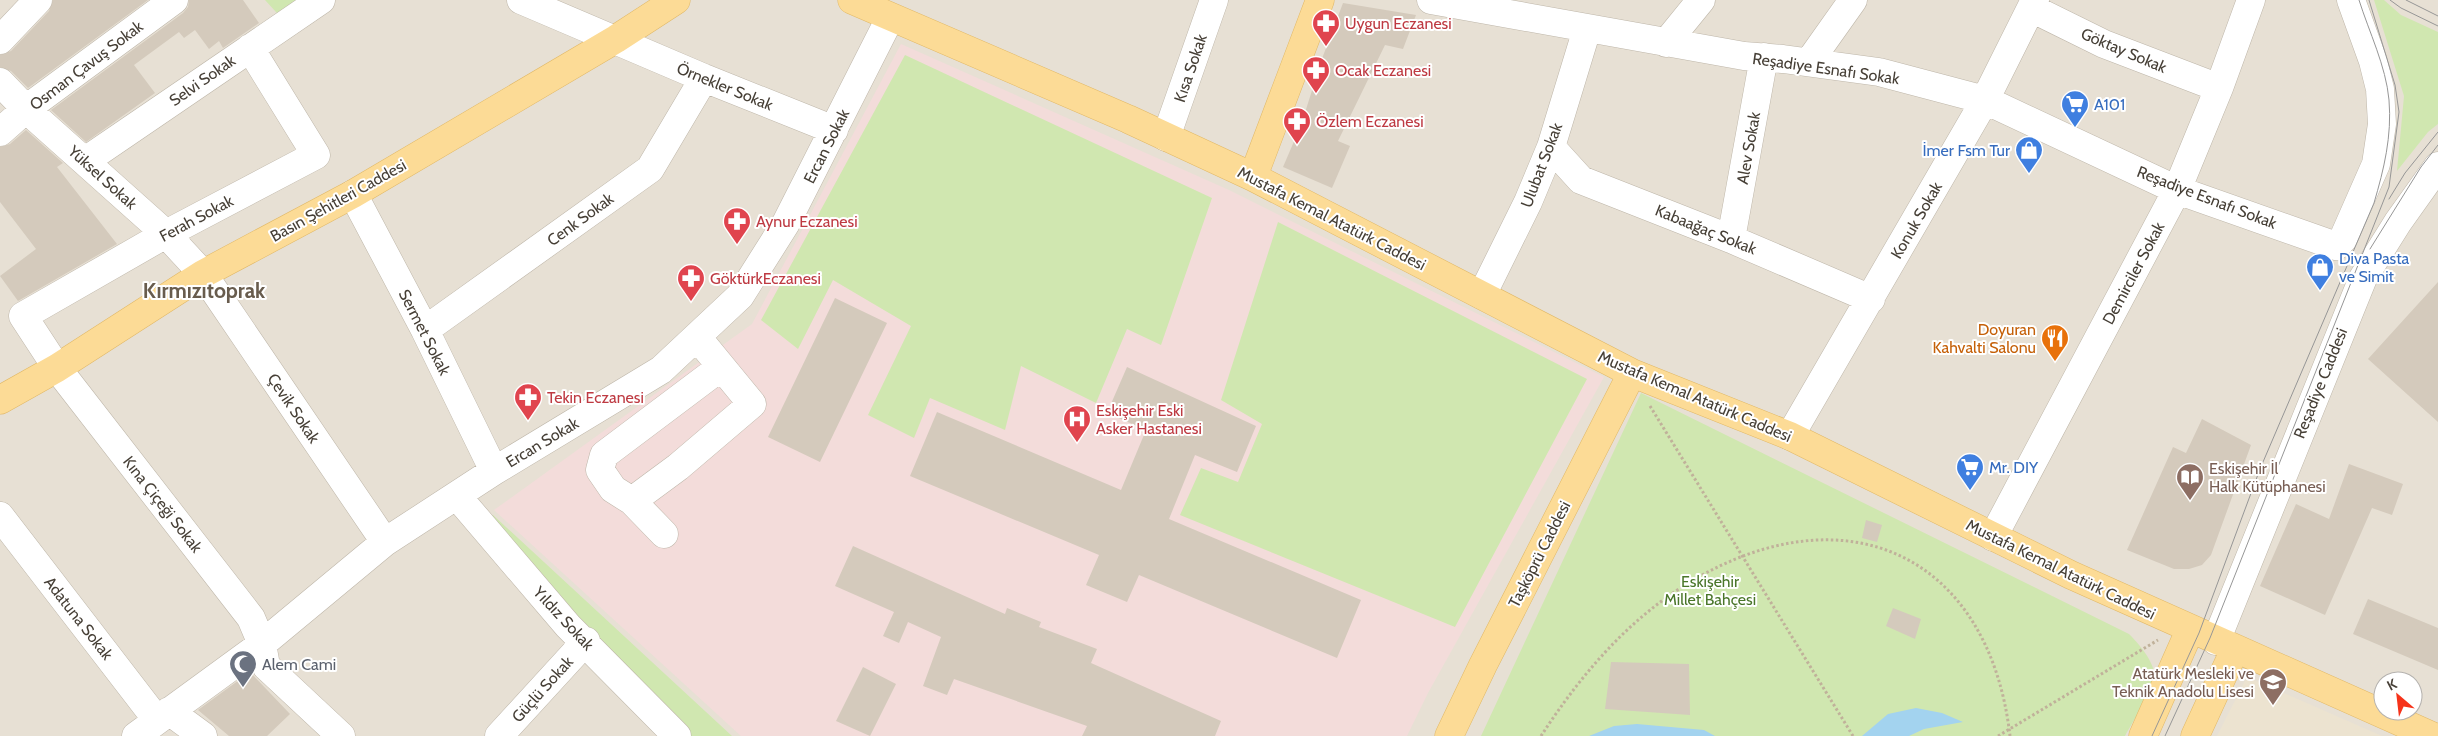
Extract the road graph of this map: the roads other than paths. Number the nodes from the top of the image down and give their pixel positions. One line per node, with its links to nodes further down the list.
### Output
1 (38, 0): 17 (street)
2 (174, 0): 27 (street, Osman Çavuş Sokak)
3 (321, 0): 20 (street, Selvi Sokak)
4 (521, 0): 18 (street, Örnekler Sokak)
5 (676, 0): 18 (main road, Basın Şehitleri Caddesi)
6 (852, 0): 15 (main road, Mustafa Kemal Atatürk Caddesi)
7 (1214, 0): 30 (street, Kısa Sokak)
8 (1320, 0): 34 (main road)
9 (1431, 0): 16 (street, Reşadiye Esnafı Sokak)
10 (1701, 0): 19 (street)
11 (1853, 0): 22 (street)
12 (2251, 0): 25 (street, Demirciler Sokak)
13 (2351, 0): 35 (street, Reşadiye Esnafı Sokak)
14 (2033, 4): 25 (street, Göktay Sokak); 26 (street, Konuk Sokak)
15 (890, 18): 28 (street, Ercan Sokak); 30 (main road, Mustafa Kemal Atatürk Caddesi)
16 (1587, 29): 19 (street, Reşadiye Esnafı Sokak); 31 (street, Ulubat Sokak)
17 (0, 40)
18 (616, 40): 23 (street, Örnekler Sokak); 36 (main road, Basın Şehitleri Caddesi)
19 (1666, 43): 21 (street, Reşadiye Esnafı Sokak)
20 (250, 48): 32 (street, Selvi Sokak); 37 (street, Ferah Sokak)
21 (1764, 57): 22 (street, Reşadiye Esnafı Sokak); 38 (street, Alev Sokak)
22 (1809, 62): 26 (street, Reşadiye Esnafı Sokak)
23 (704, 78): 28 (street, Örnekler Sokak); 42 (street, Cenk Sokak)
24 (0, 82): 27 (street, Yüksel Sokak)
25 (2219, 88): 35 (street, Demirciler Sokak)
26 (1984, 100): 35 (street, Reşadiye Esnafı Sokak); 41 (street, Konuk Sokak)
27 (26, 109): 29 (street, Osman Çavuş Sokak); 32 (street, Yüksel Sokak)
28 (834, 130): 43 (street, Ercan Sokak)
29 (0, 132)
30 (1166, 137): 34 (main road, Mustafa Kemal Atatürk Caddesi)
31 (1551, 147): 38 (street, Kabaağaç Sokak); 40 (street, Ulubat Sokak)
32 (85, 161): 37 (street, Yüksel Sokak)
33 (2438, 166): 59 (street, Reşadiye Caddesi)
34 (1253, 177): 40 (main road, Mustafa Kemal Atatürk Caddesi)
35 (2178, 190): 54 (street, Demirciler Sokak)
36 (353, 194): 39 (main road, Basın Şehitleri Caddesi); 42 (street, Sermet Sokak)
37 (166, 234): 39 (street, Yüksel Sokak); 45 (street, Ferah Sokak)
38 (1731, 239): 41 (street, Kabaağaç Sokak)
39 (203, 274): 45 (main road, Basın Şehitleri Caddesi); 55 (street, Çevik Sokak)
40 (1482, 295): 46 (main road, Mustafa Kemal Atatürk Caddesi)
41 (1871, 299): 48 (street, Konuk Sokak)
42 (425, 330): 49 (street, Sermet Sokak)
43 (697, 337): 44 (street); 49 (street, Ercan Sokak)
44 (722, 367): 51 (street); 51 (street)
45 (58, 368): 47 (main road, Basın Şehitleri Caddesi); 58 (street, Kına Çiçeği Sokak)
46 (1632, 372): 48 (main road, Mustafa Kemal Atatürk Caddesi); 66 (main road, Taşköprü Caddesi)
47 (0, 400)
48 (1790, 436): 54 (main road, Mustafa Kemal Atatürk Caddesi)
49 (494, 471): 50 (street, Ercan Sokak)
50 (457, 496): 55 (street, Ercan Sokak); 57 (street, Yıldız Sokak)
51 (632, 502): 53 (street)
52 (0, 516): 60 (street, Adatuna Sokak)
53 (664, 534)
54 (1993, 537): 56 (main road, Mustafa Kemal Atatürk Caddesi)
55 (385, 542): 58 (street, Ercan Sokak)
56 (2190, 630): 59 (main road, Mustafa Kemal Atatürk Caddesi); 67 (main road)
57 (586, 641): 64 (street, Güçlü Sokak); 65 (street, Yıldız Sokak)
58 (262, 644): 60 (street, Ercan Sokak); 63 (street, Kına Çiçeği Sokak)
59 (2226, 645): 68 (main road); 69 (main road, Mustafa Kemal Atatürk Caddesi)
60 (163, 715): 61 (street, Adatuna Sokak); 62 (street, Ercan Sokak)
61 (194, 733)
62 (136, 736)
63 (341, 736)
64 (499, 736)
65 (677, 736)
66 (1449, 736)
67 (2144, 736)
68 (2195, 736)
69 (2432, 736)

